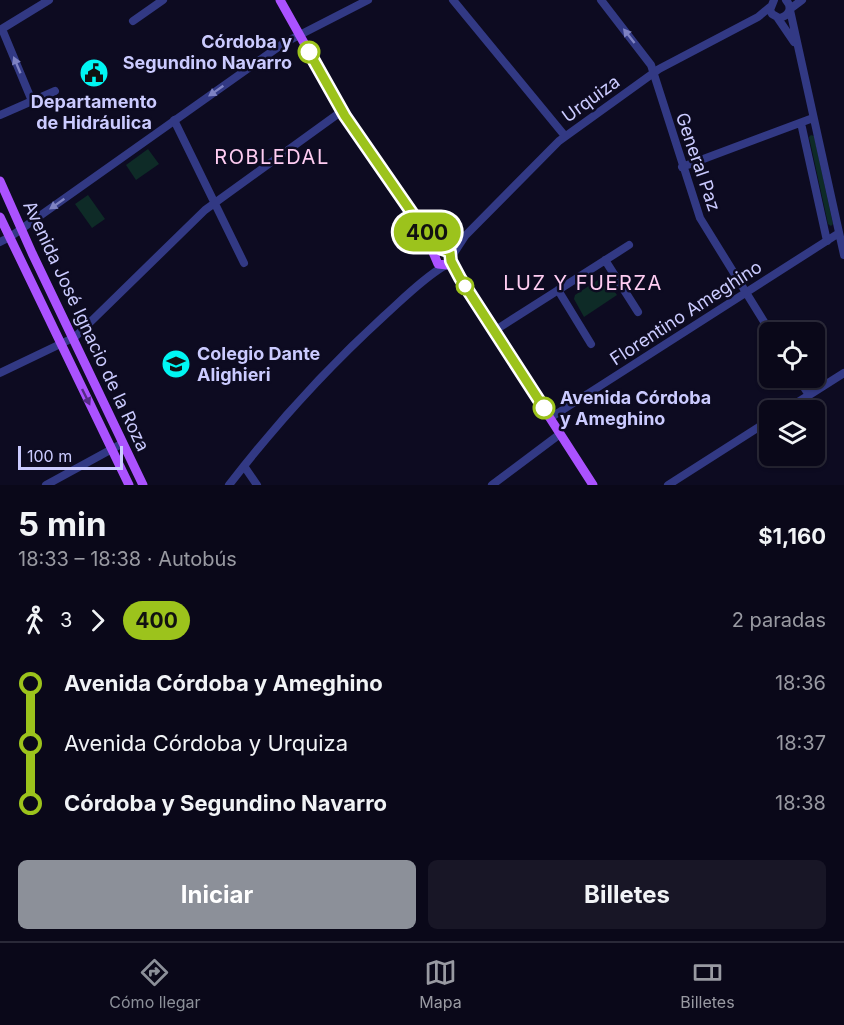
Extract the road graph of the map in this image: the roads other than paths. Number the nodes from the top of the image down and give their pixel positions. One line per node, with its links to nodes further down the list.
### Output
1 (49, 0): 14 (street)
2 (163, 0): 13 (street)
3 (280, 0): 15 (main road)
4 (368, 0): 15 (street)
5 (453, 0): 25 (street)
6 (601, 0): 17 (street, General Paz, one-way to 6)
7 (786, 0): 10 (street)
8 (802, 0): 10 (street)
9 (771, 3): 11 (street, Urquiza); 12 (street)
10 (790, 9): 12 (street); 16 (street)
11 (758, 17): 12 (street, Urquiza); 17 (street, Urquiza)
12 (776, 17): 16 (street)
13 (133, 21)
14 (1, 30): 19 (street, one-way to 14)
15 (300, 36): 20 (main road); 23 (street, one-way to 23)
16 (797, 49): 22 (street)
17 (654, 73): 25 (street, Urquiza); 26 (street, General Paz)
18 (55, 92): 19 (street)
19 (32, 101): 21 (street)
20 (342, 111): 28 (street); 37 (main road)
21 (0, 115)
22 (813, 118): 24 (street); 31 (street)
23 (174, 120): 28 (street); 30 (street, one-way to 30)
24 (801, 123): 26 (street); 33 (street)
25 (565, 136): 37 (street, Urquiza)
26 (682, 167): 42 (street, General Paz)
27 (0, 181): 30 (main road, Avenida José Ignacio de la Roza)
28 (215, 203): 39 (street); 47 (street)
29 (0, 217): 32 (main road, Avenida José Ignacio de la Roza)
30 (21, 229): 32 (street); 40 (main road, Avenida José Ignacio de la Roza)
31 (839, 233): 33 (street, Florentino Ameghino); 36 (street)
32 (10, 237): 34 (street); 40 (main road); 43 (main road, Avenida José Ignacio de la Roza)
33 (827, 241): 42 (street, Florentino Ameghino)
34 (0, 242)
35 (629, 245): 38 (street)
36 (844, 255)
37 (444, 258): 46 (main road); 60 (street, Urquiza)
38 (605, 260): 41 (street); 44 (street)
39 (244, 263)
40 (44, 279): 47 (main road, Avenida José Ignacio de la Roza)
41 (558, 290): 46 (street); 48 (street)
42 (746, 293): 45 (street, General Paz); 55 (street, Florentino Ameghino)
43 (39, 299): 47 (main road); 49 (main road, Avenida José Ignacio de la Roza)
44 (638, 312)
45 (764, 322)
46 (494, 331): 55 (main road)
47 (72, 339): 49 (street); 58 (main road, Avenida José Ignacio de la Roza)
48 (591, 344)
49 (61, 345): 50 (street); 59 (main road, Avenida José Ignacio de la Roza, one-way to 59)
50 (0, 373)
51 (844, 373): 53 (street)
52 (804, 388): 53 (street)
53 (809, 395): 54 (street)
54 (801, 400)
55 (550, 418): 57 (main road)
56 (759, 427): 68 (street)
57 (561, 434): 66 (street); 67 (main road)
58 (123, 443): 59 (street); 63 (main road, Avenida José Ignacio de la Roza)
59 (111, 449): 61 (street); 62 (main road, Avenida José Ignacio de la Roza)
60 (244, 466): 64 (street, Urquiza); 65 (street)
61 (46, 485)
62 (129, 485)
63 (143, 485)
64 (229, 485)
65 (257, 485)
66 (492, 485)
67 (593, 485)
68 (668, 485)

